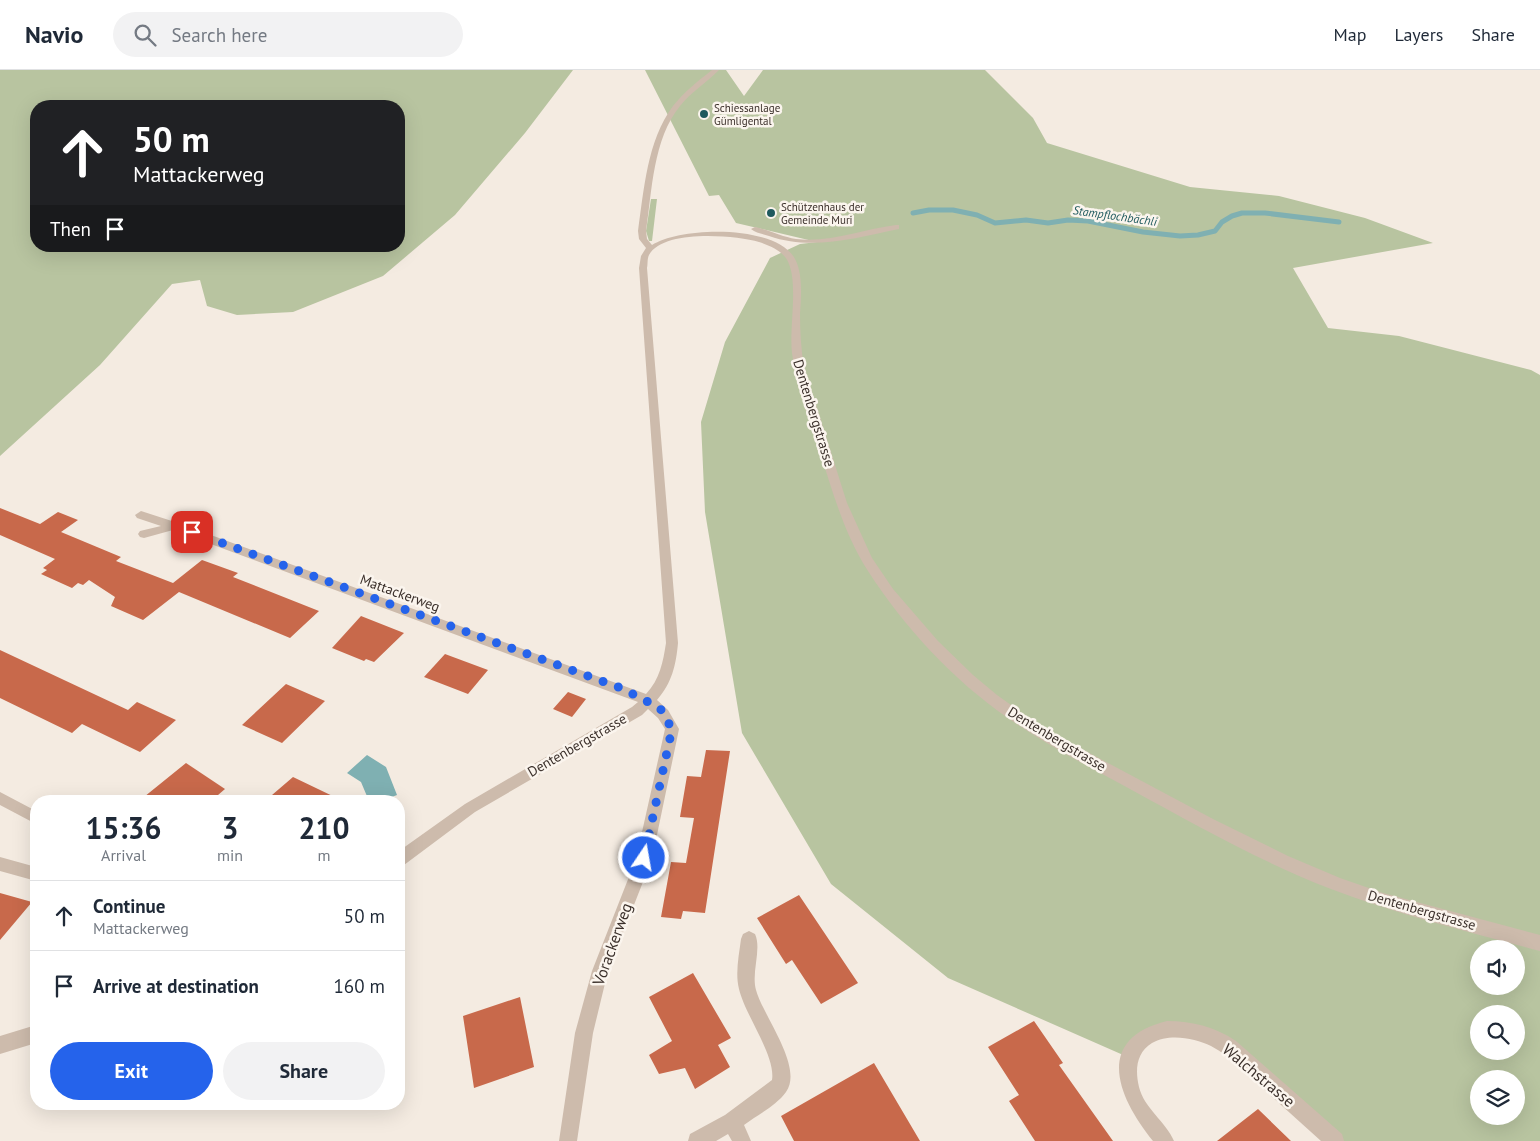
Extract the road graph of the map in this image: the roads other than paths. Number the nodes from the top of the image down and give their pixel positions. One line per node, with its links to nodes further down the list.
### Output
1 (716, 70): 6 (street)
2 (769, 226): 4 (street)
3 (896, 227): 4 (street)
4 (755, 229): 5 (street)
5 (731, 234): 6 (street, Dentenbergstrasse); 17 (street, Dentenbergstrasse)
6 (650, 248): 10 (street, Dentenbergstrasse)
7 (141, 515): 8 (street, Mattackerweg)
8 (174, 526): 9 (street); 10 (street, Mattackerweg)
9 (144, 534)
10 (648, 702): 13 (street, Dentenbergstrasse); 21 (street, Vorackerweg)
11 (0, 798): 12 (street)
12 (30, 815)
13 (405, 856)
14 (0, 864): 15 (street)
15 (30, 872)
16 (749, 939): 20 (street)
17 (1540, 943)
18 (30, 1036): 19 (street)
19 (0, 1044)
20 (732, 1122): 22 (street); 23 (street)
21 (568, 1141)
22 (698, 1141)
23 (742, 1141)
24 (1165, 1141): 25 (street, Walchstrasse)
25 (1335, 1141)

